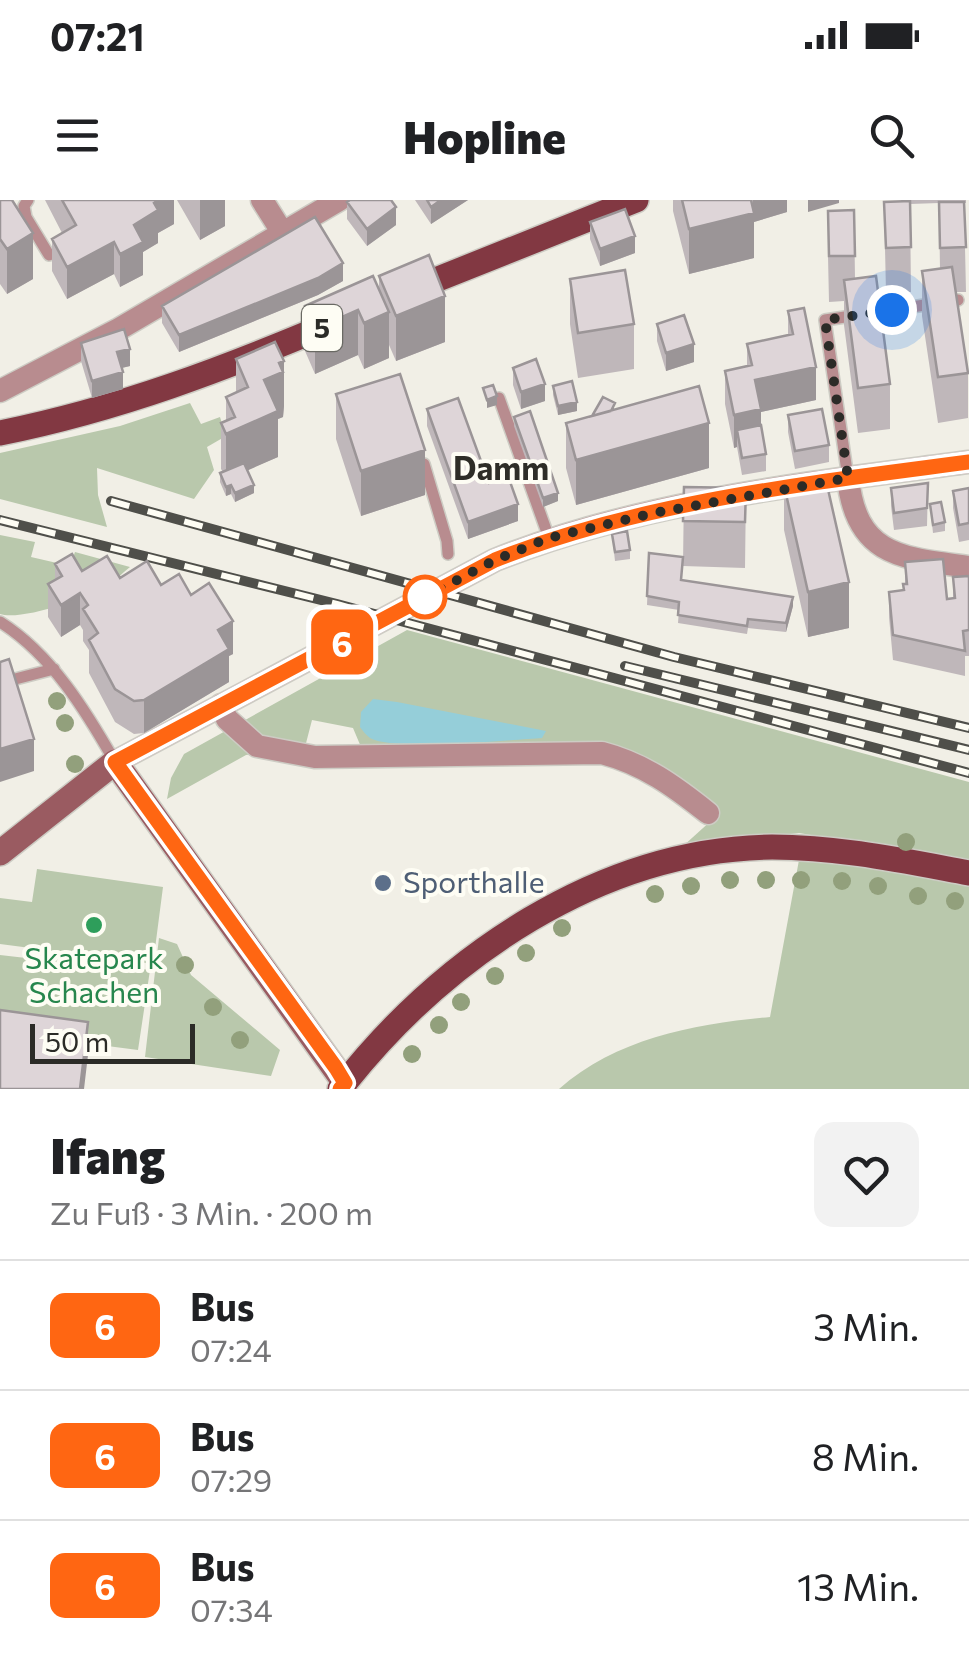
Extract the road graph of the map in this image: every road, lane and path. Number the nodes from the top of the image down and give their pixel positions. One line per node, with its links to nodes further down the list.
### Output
1 (28, 200): 6 (lane)
2 (262, 200): 5 (street)
3 (339, 200): 5 (street)
4 (636, 200): 7 (main road)
5 (284, 235): 10 (street)
6 (49, 255)
7 (387, 300)
8 (958, 300): 15 (lane)
9 (353, 314): 12 (main road, 5)
10 (0, 391)
11 (499, 398): 16 (lane)
12 (0, 433)
13 (969, 462): 15 (street)
14 (424, 464): 17 (lane)
15 (848, 478): 16 (street); 18 (street)
16 (549, 538): 22 (street)
17 (448, 554)
18 (969, 567)
19 (0, 622): 20 (lane)
20 (54, 669): 21 (lane); 23 (lane)
21 (0, 683)
22 (221, 705): 23 (street); 24 (street)
23 (115, 762): 25 (street); 27 (street)
24 (708, 813)
25 (0, 853)
26 (969, 873): 27 (main road)
27 (342, 1086)

